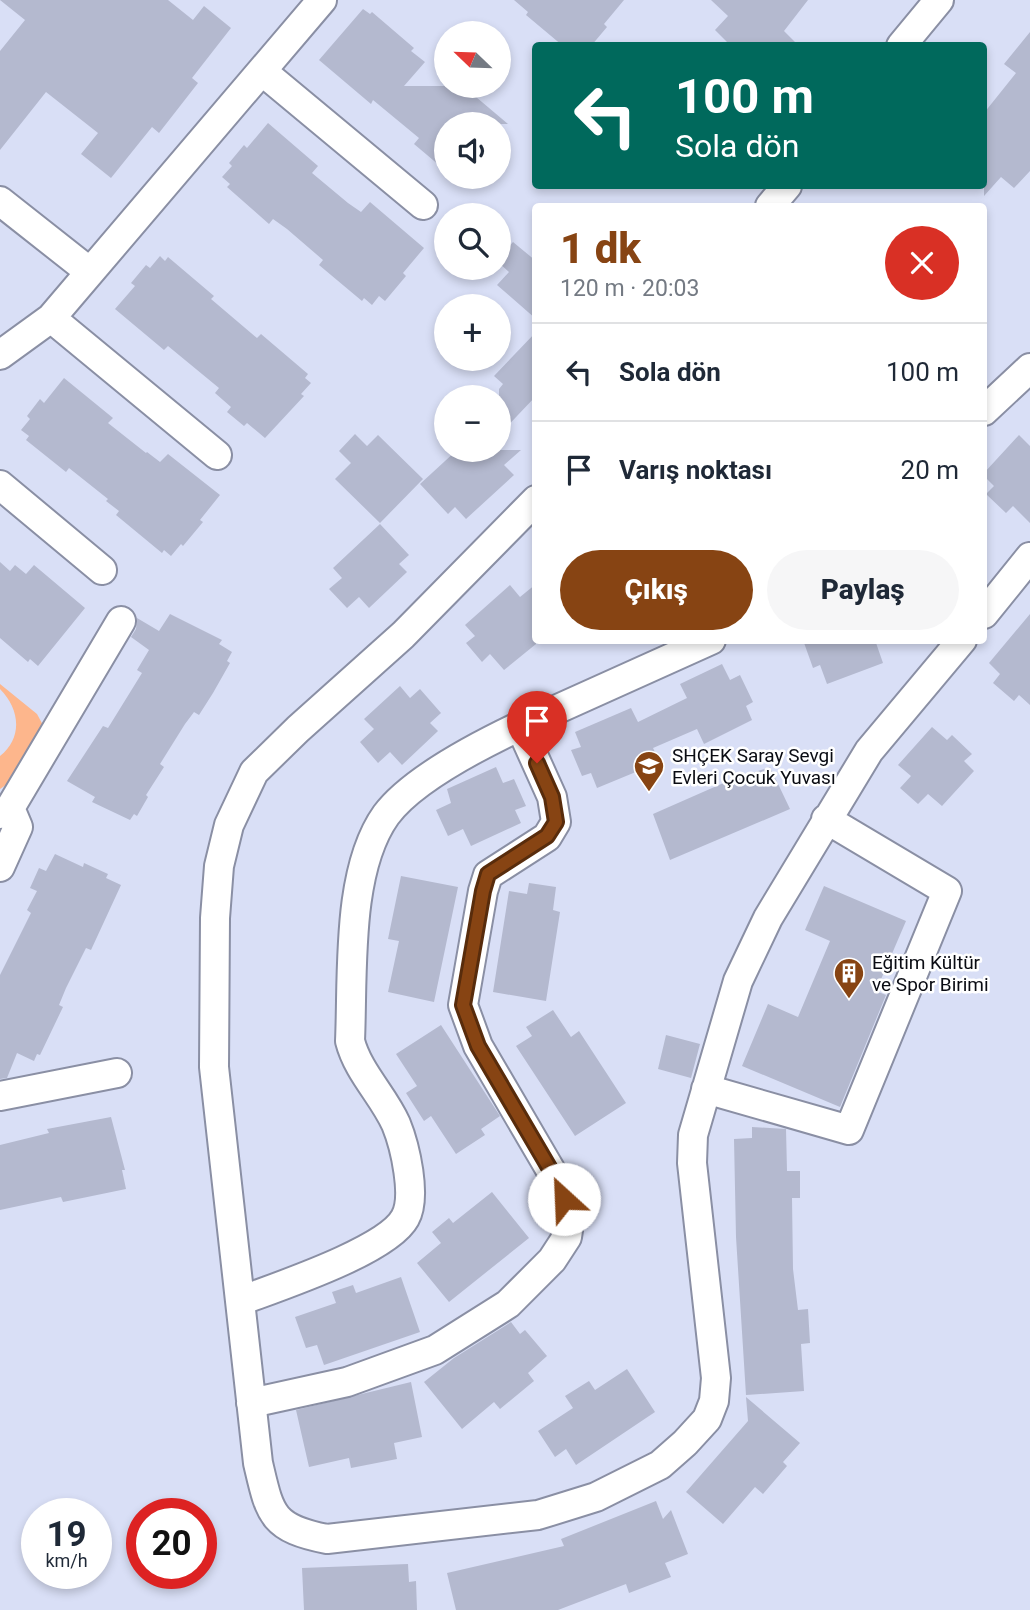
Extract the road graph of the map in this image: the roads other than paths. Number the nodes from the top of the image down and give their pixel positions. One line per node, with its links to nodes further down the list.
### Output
1 (322, 0): 4 (lane)
2 (939, 0): 3 (lane)
3 (904, 42)
4 (263, 72): 8 (lane); 9 (lane)
5 (784, 189): 7 (lane)
6 (0, 201): 9 (lane)
7 (773, 203)
8 (423, 205)
9 (90, 272): 10 (lane)
10 (51, 318): 11 (lane); 14 (lane)
11 (0, 355)
12 (1030, 368): 13 (lane)
13 (987, 408)
14 (217, 455)
15 (0, 485): 18 (lane)
16 (532, 504): 30 (lane)
17 (1030, 557): 19 (lane)
18 (102, 570)
19 (987, 610)
20 (121, 621): 24 (lane)
21 (702, 644): 23 (lane)
22 (959, 644): 25 (lane)
23 (520, 726): 30 (lane); 31 (lane)
24 (5, 811): 26 (lane)
25 (827, 819): 28 (lane); 28 (lane)
26 (0, 867)
27 (117, 1073): 29 (lane)
28 (705, 1089): 31 (lane)
29 (0, 1096)
30 (240, 1301): 31 (lane)
31 (251, 1403)

